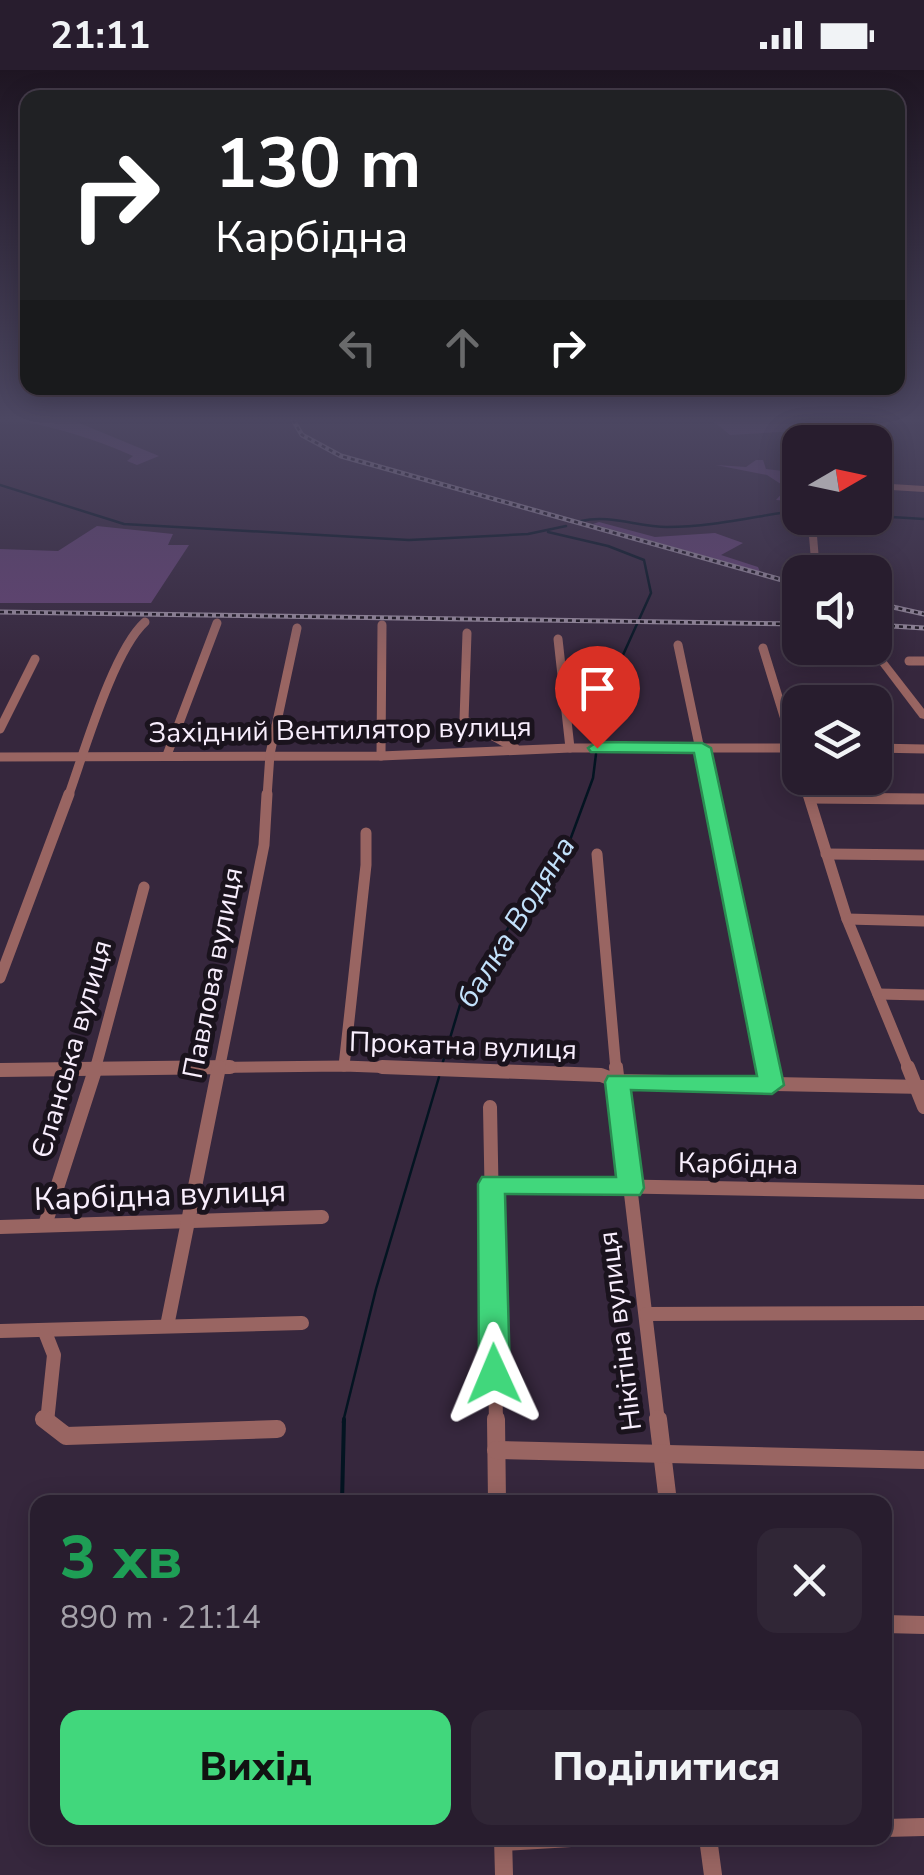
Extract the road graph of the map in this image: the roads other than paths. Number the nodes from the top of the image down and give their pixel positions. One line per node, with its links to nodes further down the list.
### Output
1 (146, 622): 25 (street)
2 (216, 623): 24 (street)
3 (382, 625): 26 (street)
4 (297, 628): 23 (street, Павлова вулиця)
5 (467, 633): 22 (street)
6 (558, 639): 17 (street)
7 (678, 645): 18 (street)
8 (763, 648): 14 (street)
9 (35, 659): 16 (street)
10 (909, 661): 11 (street)
11 (924, 662)
12 (888, 665): 13 (street)
13 (920, 700): 15 (street)
14 (782, 704)
15 (924, 716)
16 (0, 729)
17 (570, 748): 18 (street, Західний Вентилятор вулиця); 22 (street, Західний Вентилятор вулиця)
18 (702, 748): 19 (street, Західний Вентилятор вулиця); 46 (street)
19 (782, 748)
20 (892, 748): 21 (street)
21 (924, 748)
22 (519, 750): 26 (street, Західний Вентилятор вулиця)
23 (270, 754): 24 (street, Західний Вентилятор вулиця); 26 (street, Західний Вентилятор вулиця); 41 (street, Павлова вулиця)
24 (168, 755): 25 (street, Західний Вентилятор вулиця)
25 (82, 756): 27 (street, Західний Вентилятор вулиця); 38 (street)
26 (381, 756)
27 (0, 757)
28 (809, 795): 29 (street)
29 (810, 798): 30 (street); 33 (street)
30 (924, 800)
31 (366, 834): 42 (street)
32 (598, 854): 45 (street, Нікітіна вулиця)
33 (826, 854): 34 (street); 36 (street)
34 (924, 856)
35 (144, 887): 43 (street, Єланська вулиця)
36 (847, 919): 37 (street); 39 (street)
37 (924, 921)
38 (0, 978)
39 (878, 994): 40 (street); 47 (street)
40 (924, 995)
41 (220, 1066): 42 (street, Прокатна вулиця); 43 (street, Прокатна вулиця); 54 (street, Павлова вулиця)
42 (344, 1066): 45 (street, Прокатна вулиця)
43 (96, 1068): 44 (street, Прокатна вулиця); 55 (street, Єланська вулиця)
44 (0, 1070)
45 (617, 1082): 46 (street, Прокатна вулиця); 51 (street, Нікітіна вулиця)
46 (772, 1085): 47 (street, Прокатна вулиця)
47 (920, 1087): 49 (street)
48 (490, 1106): 50 (street)
49 (924, 1107)
50 (491, 1184): 51 (street, Карбідна); 64 (street)
51 (631, 1188): 52 (street, Карбідна); 58 (street, Нікітіна вулиця)
52 (924, 1192)
53 (322, 1218): 54 (street, Карбідна вулиця)
54 (190, 1222): 55 (street, Карбідна вулиця); 60 (street, Павлова вулиця)
55 (45, 1225): 56 (street, Карбідна вулиця)
56 (0, 1227)
57 (924, 1313): 58 (street)
58 (646, 1314): 65 (street, Нікітіна вулиця)
59 (302, 1323): 60 (street)
60 (167, 1326): 62 (street)
61 (0, 1331): 62 (street)
62 (45, 1332): 63 (street)
63 (277, 1429)
64 (496, 1450): 65 (street); 67 (street)
65 (662, 1453): 66 (street); 68 (street, Нікітіна вулиця)
66 (924, 1460)
67 (497, 1495)
68 (667, 1495)
69 (892, 1624): 70 (street)
70 (924, 1626)
71 (924, 1827): 72 (street)
72 (892, 1828)
73 (503, 1845): 75 (street)
74 (709, 1845): 76 (street)
75 (504, 1875)
76 (712, 1875)

